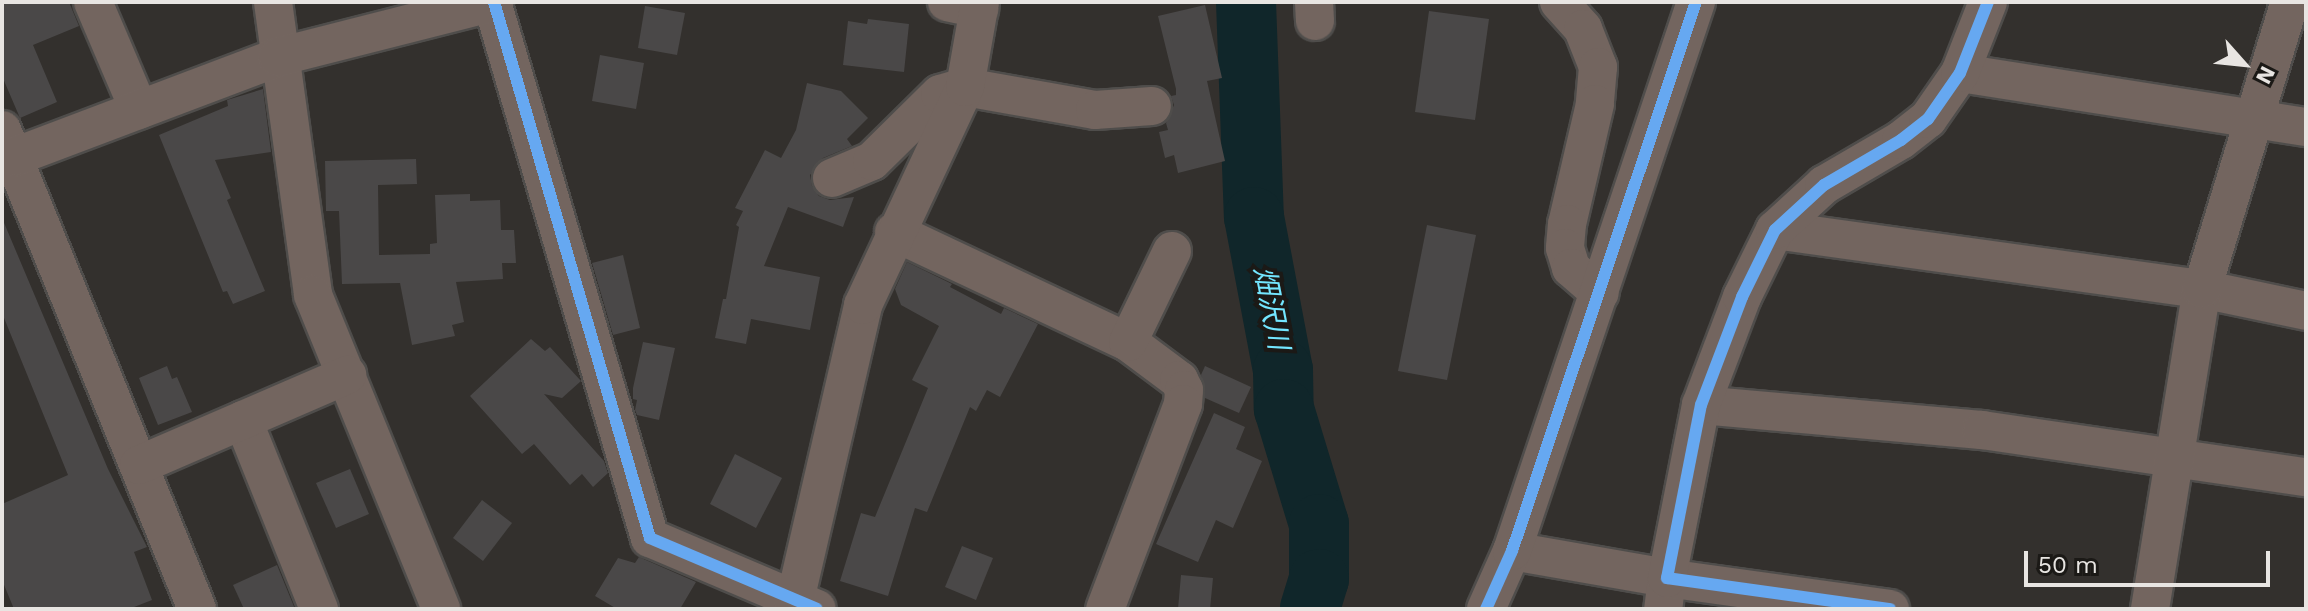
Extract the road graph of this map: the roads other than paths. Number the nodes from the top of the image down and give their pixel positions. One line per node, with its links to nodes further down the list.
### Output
1 (93, 2): 13 (street)
2 (273, 2): 9 (street)
3 (493, 2): 9 (street); 33 (street)
4 (1559, 2): 22 (street)
5 (1696, 2): 22 (street)
6 (1988, 2): 10 (street)
7 (2290, 2): 14 (street)
8 (969, 4): 11 (street)
9 (278, 57): 13 (street); 25 (street)
10 (1960, 73): 14 (street); 18 (street)
11 (965, 87): 12 (street); 17 (street); 19 (street)
12 (1152, 106)
13 (139, 110): 16 (street)
14 (2253, 119): 15 (street); 21 (street)
15 (2306, 127)
16 (8, 144): 29 (street)
17 (832, 178)
18 (1775, 230): 21 (street); 26 (street)
19 (894, 232): 24 (street); 33 (street)
20 (1172, 251): 24 (street)
21 (2202, 289): 23 (street); 28 (street)
22 (1600, 293): 31 (street)
23 (2306, 311)
24 (1128, 342): 37 (street)
25 (347, 375): 27 (street); 36 (street)
26 (1701, 405): 28 (street); 32 (street)
27 (243, 420): 29 (street); 35 (street)
28 (2175, 460): 30 (street); 40 (street)
29 (139, 465): 34 (street)
30 (2306, 477)
31 (1512, 551): 32 (street); 38 (street)
32 (1665, 594): 39 (street)
33 (802, 606)
34 (197, 609)
35 (319, 609)
36 (441, 609)
37 (1106, 609)
38 (1486, 609)
39 (1890, 609)
40 (2150, 609)

